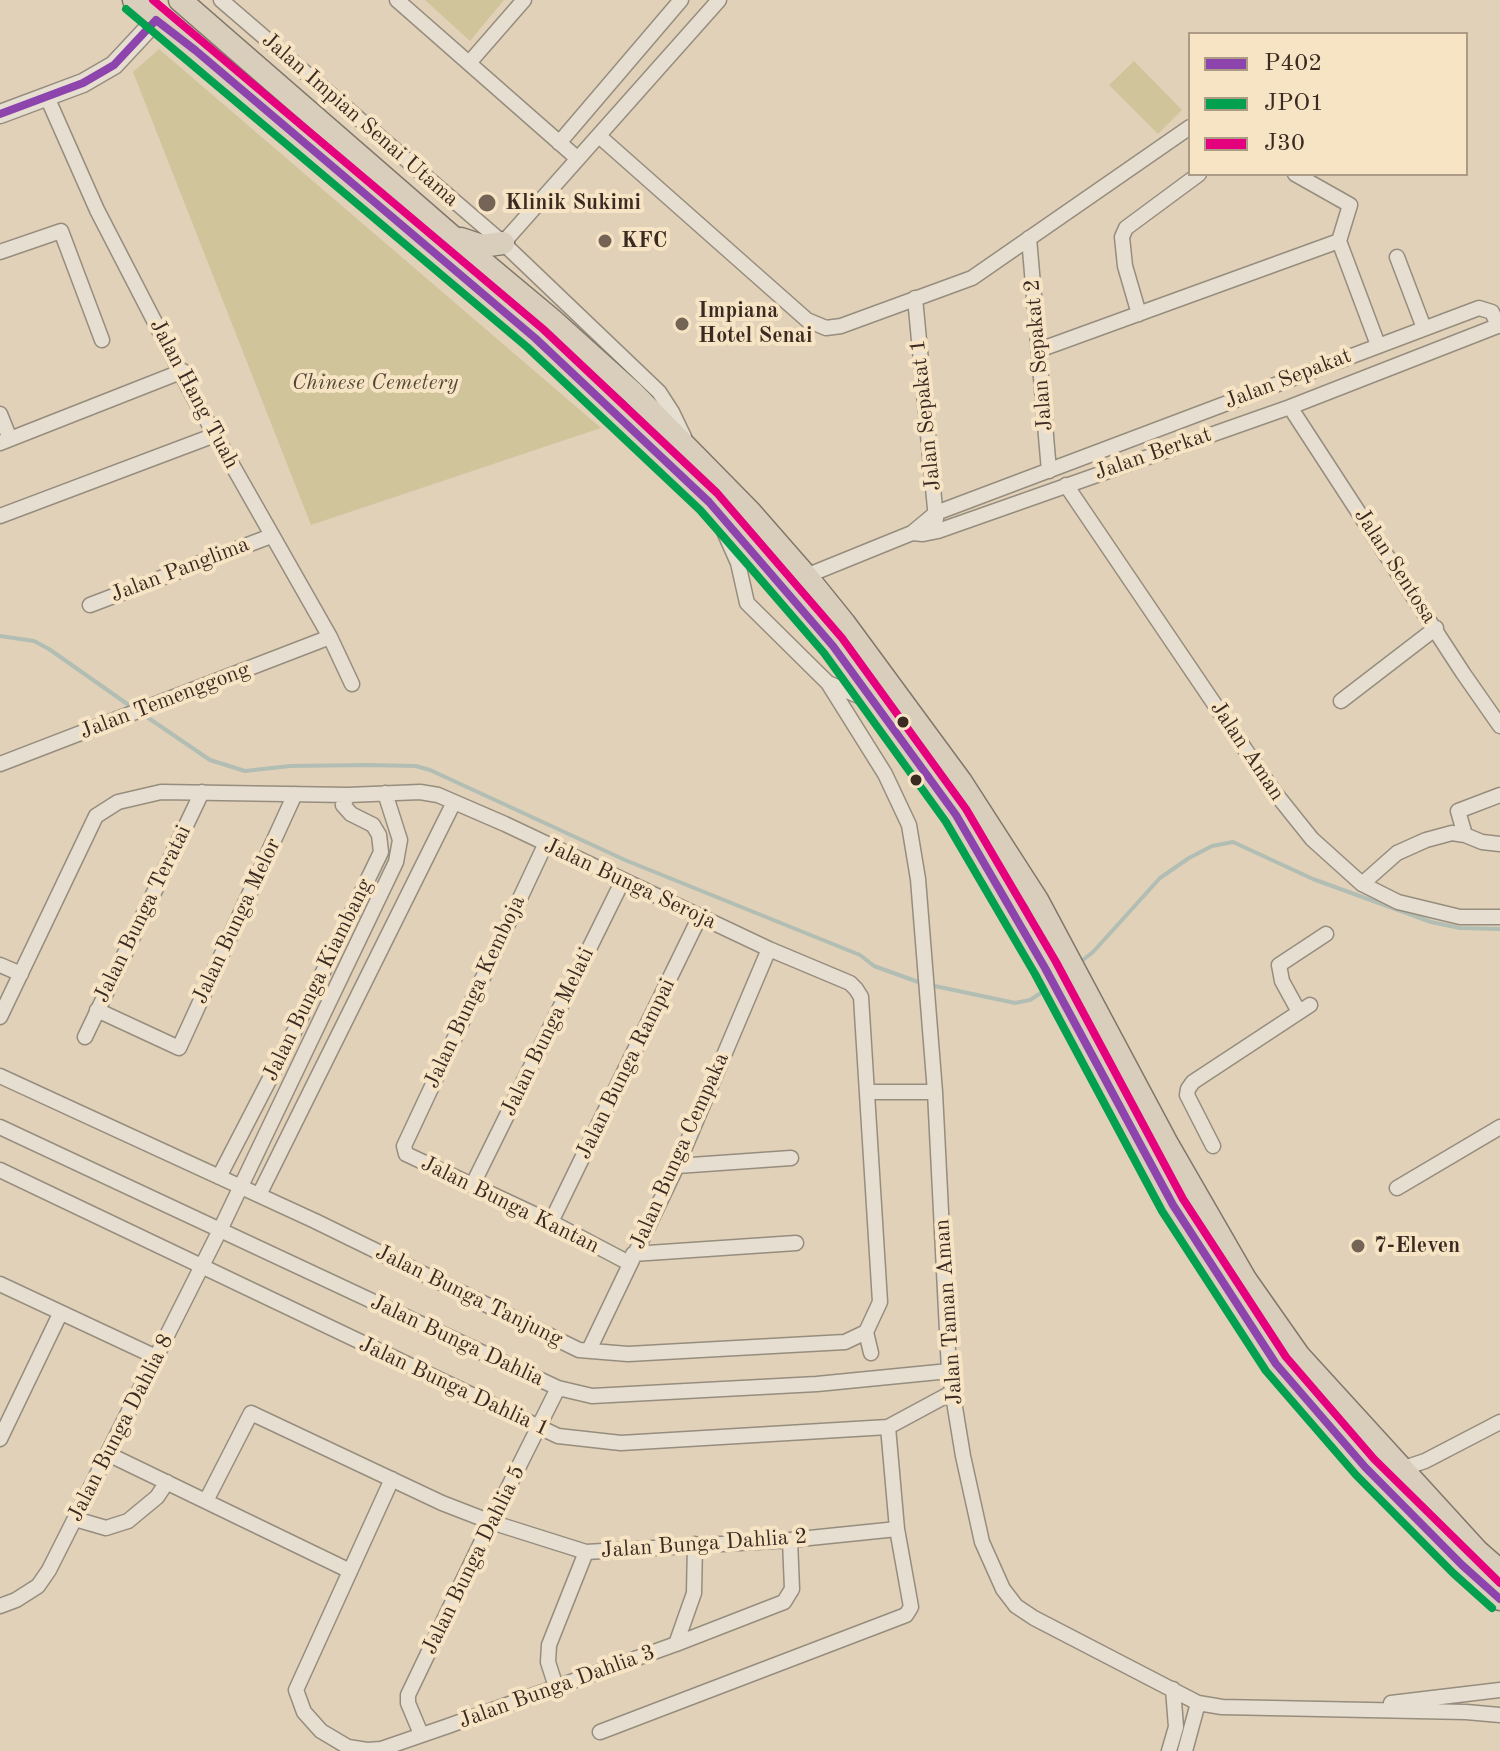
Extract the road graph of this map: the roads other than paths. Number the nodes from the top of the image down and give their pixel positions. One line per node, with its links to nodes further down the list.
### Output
1 (134, 0): 8 (highway)
2 (180, 0): 18 (highway)
3 (221, 0): 21 (street, Jalan Impian Senai Utama)
4 (397, 0): 9 (street)
5 (524, 0): 9 (street)
6 (681, 0): 14 (street)
7 (719, 0): 13 (street)
8 (156, 20): 10 (street); 39 (highway)
9 (469, 63): 14 (street)
10 (47, 97): 11 (street); 31 (street, Jalan Hang Tuah)
11 (0, 114)
12 (1188, 128): 19 (street)
13 (599, 136): 15 (street); 24 (street)
14 (559, 143): 15 (street)
15 (578, 159): 21 (street)
16 (1196, 176): 25 (street)
17 (1299, 176): 20 (street)
18 (449, 234): 21 (highway); 36 (highway)
19 (1029, 238): 24 (street); 30 (street, Jalan Sepakat 2)
20 (1339, 241): 25 (street); 29 (street)
21 (503, 243): 36 (street, Jalan Impian Senai Utama)
22 (0, 252): 28 (street)
23 (1397, 257): 27 (street)
24 (915, 298): 40 (street, Jalan Sepakat 1)
25 (1139, 314): 30 (street)
26 (1499, 325): 27 (street, Jalan Sepakat); 32 (street, Jalan Berkat)
27 (1424, 328): 29 (street, Jalan Sepakat)
28 (102, 340)
29 (1378, 345): 37 (street, Jalan Sepakat)
30 (1039, 350): 37 (street, Jalan Sepakat 2)
31 (183, 371): 34 (street, Jalan Hang Tuah); 35 (street)
32 (1290, 407): 38 (street, Jalan Berkat); 47 (street, Jalan Sentosa)
33 (0, 414): 35 (street)
34 (215, 435): 41 (street); 44 (street, Jalan Hang Tuah)
35 (5, 441)
36 (689, 451): 45 (highway)
37 (1049, 471): 40 (street, Jalan Sepakat)
38 (1066, 485): 42 (street, Jalan Berkat); 65 (street, Jalan Aman)
39 (709, 502): 49 (street); 52 (highway)
40 (936, 513): 42 (street, Jalan Sepakat 1); 43 (street, Jalan Sepakat)
41 (0, 516)
42 (938, 531): 43 (street, Jalan Berkat)
43 (912, 533): 45 (street, Jalan Berkat)
44 (271, 536): 46 (street, Jalan Panglima); 48 (street, Jalan Hang Tuah)
45 (806, 576): 110 (highway)
46 (90, 605)
47 (1436, 628): 51 (street); 53 (street, Jalan Sentosa)
48 (330, 637): 50 (street, Jalan Hang Tuah); 54 (street, Jalan Temenggong)
49 (828, 683): 52 (street); 77 (street, Jalan Taman Aman)
50 (352, 684)
51 (1341, 701)
52 (873, 703): 122 (highway)
53 (1500, 726)
54 (0, 764)
55 (202, 792): 57 (street, Jalan Bunga Seroja); 71 (street, Jalan Bunga Seroja); 72 (street, Jalan Bunga Teratai)
56 (385, 793): 58 (street, Jalan Bunga Seroja); 60 (street, Jalan Bunga Seroja); 87 (street, Jalan Bunga Dahlia 8)
57 (295, 794): 58 (street, Jalan Bunga Seroja); 72 (street, Jalan Bunga Melor)
58 (348, 795): 85 (street, Jalan Bunga Kiambang)
59 (1500, 795): 61 (street)
60 (454, 802): 63 (street, Jalan Bunga Seroja); 89 (street, Jalan Bunga Kiambang)
61 (1465, 835): 62 (street); 65 (street)
62 (1500, 844)
63 (545, 845): 64 (street, Jalan Bunga Seroja); 80 (street, Jalan Bunga Kemboja)
64 (623, 880): 66 (street, Jalan Bunga Seroja); 86 (street, Jalan Bunga Melati)
65 (1362, 884): 67 (street, Jalan Aman)
66 (700, 916): 69 (street, Jalan Bunga Seroja); 90 (street, Jalan Bunga Rampai)
67 (1500, 917)
68 (1326, 934): 81 (street)
69 (769, 949): 76 (street, Jalan Bunga Seroja); 83 (street, Jalan Bunga Cempaka)
70 (0, 965): 71 (street)
71 (21, 974): 73 (street)
72 (97, 1010): 74 (street, Jalan Bunga Teratai)
73 (0, 1017)
74 (85, 1037)
75 (0, 1076): 85 (street, Jalan Bunga Tanjung)
76 (867, 1092): 77 (street); 97 (street, Jalan Bunga Seroja)
77 (935, 1092): 101 (street, Jalan Taman Aman)
78 (0, 1127): 91 (street, Jalan Bunga Dahlia)
79 (1500, 1127): 88 (street)
80 (406, 1138): 86 (street, Jalan Bunga Kantan)
81 (1213, 1146)
82 (791, 1158): 83 (street)
83 (677, 1166): 93 (street, Jalan Bunga Cempaka)
84 (0, 1170): 94 (street, Jalan Bunga Dahlia 1)
85 (219, 1177): 87 (street, Jalan Bunga Tanjung)
86 (473, 1184): 90 (street, Jalan Bunga Kantan)
87 (241, 1187): 89 (street, Jalan Bunga Tanjung); 91 (street, Jalan Bunga Dahlia 8)
88 (1397, 1188)
89 (259, 1195): 98 (street, Jalan Bunga Tanjung)
90 (551, 1222): 93 (street, Jalan Bunga Kantan)
91 (220, 1230): 94 (street, Jalan Bunga Dahlia 8); 102 (street, Jalan Bunga Dahlia)
92 (796, 1243): 93 (street)
93 (631, 1259): 98 (street, Jalan Bunga Cempaka)
94 (202, 1267): 100 (street, Jalan Bunga Dahlia 8); 107 (street, Jalan Bunga Dahlia 1)
95 (0, 1284): 96 (street)
96 (60, 1314): 100 (street); 104 (street)
97 (866, 1332): 98 (street, Jalan Bunga Tanjung); 99 (street)
98 (589, 1350)
99 (871, 1353)
100 (156, 1357): 109 (street, Jalan Bunga Dahlia 8)
101 (949, 1371): 102 (street, Jalan Bunga Dahlia); 103 (street, Jalan Taman Aman)
102 (558, 1388): 107 (street, Jalan Bunga Dahlia 5)
103 (953, 1392): 106 (street, Jalan Bunga Dahlia 1); 126 (street, Jalan Taman Aman)
104 (6, 1410): 108 (street)
105 (1500, 1422): 110 (street)
106 (888, 1427): 107 (street, Jalan Bunga Dahlia 1); 116 (street)
107 (539, 1429): 115 (street, Jalan Bunga Dahlia 5)
108 (0, 1439)
109 (108, 1454): 112 (street); 114 (street, Jalan Bunga Dahlia 8)
110 (1404, 1468): 121 (highway)
111 (392, 1479): 113 (street, Jalan Bunga Dahlia 2); 115 (street, Jalan Bunga Dahlia 2); 120 (street, Jalan Bunga Dahlia 3)
112 (167, 1482): 113 (street); 114 (street)
113 (206, 1501): 120 (street)
114 (75, 1519): 123 (street, Jalan Bunga Dahlia 8)
115 (491, 1522): 119 (street, Jalan Bunga Dahlia 2); 132 (street, Jalan Bunga Dahlia 5)
116 (897, 1529): 117 (street, Jalan Bunga Dahlia 2); 131 (street)
117 (790, 1540): 118 (street, Jalan Bunga Dahlia 2); 124 (street, Jalan Bunga Dahlia 3)
118 (695, 1544): 119 (street, Jalan Bunga Dahlia 2); 124 (street)
119 (586, 1552): 125 (street)
120 (350, 1571): 132 (street, Jalan Bunga Dahlia 3)
121 (1500, 1571)
122 (1500, 1599)
123 (0, 1606)
124 (676, 1644): 125 (street, Jalan Bunga Dahlia 3)
125 (556, 1687): 132 (street, Jalan Bunga Dahlia 3)
126 (1173, 1689): 128 (street, Jalan Taman Aman); 133 (street)
127 (1500, 1690): 129 (street, Jalan Taman Aman)
128 (1198, 1703): 129 (street, Jalan Taman Aman); 134 (street)
129 (1339, 1709): 130 (street, Jalan Taman Aman)
130 (1500, 1715)
131 (600, 1732)
132 (421, 1734)
133 (1169, 1751)
134 (1185, 1751)

